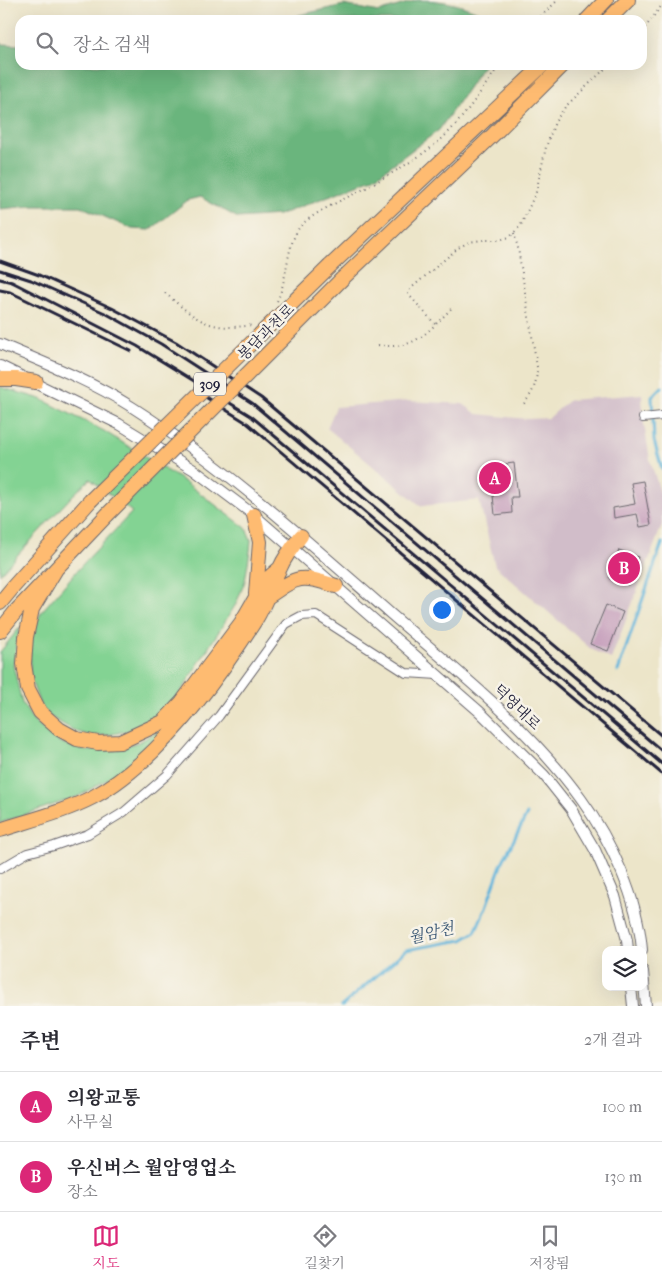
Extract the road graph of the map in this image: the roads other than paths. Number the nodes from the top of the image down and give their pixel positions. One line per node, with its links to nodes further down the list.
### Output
1 (606, 0): 3 (highway)
2 (628, 0): 4 (highway)
3 (592, 15)
4 (613, 15)
5 (538, 70): 17 (highway, 봉담과천로 / 309, bridge)
6 (558, 70): 16 (highway, 봉담과천로 / 309, bridge)
7 (0, 344): 14 (street, 덕영대로)
8 (0, 366): 10 (street, 덕영대로)
9 (0, 379): 10 (highway)
10 (36, 382): 13 (street, 덕영대로)
11 (661, 416): 12 (street)
12 (643, 418)
13 (254, 515): 15 (street, 덕영대로); 20 (highway)
14 (301, 536): 15 (highway); 27 (street, 덕영대로)
15 (292, 548): 18 (street, 덕영대로); 20 (highway)
16 (56, 569): 20 (highway); 22 (highway, 봉담과천로 / 309)
17 (14, 586): 19 (highway); 21 (highway, 봉담과천로 / 309)
18 (336, 586): 20 (highway); 23 (street, 덕영대로)
19 (0, 597)
20 (261, 598): 24 (highway)
21 (0, 603)
22 (0, 631)
23 (438, 675): 25 (street); 26 (street, 덕영대로)
24 (0, 830)
25 (0, 869)
26 (627, 946)
27 (642, 946)
28 (631, 991): 30 (street)
29 (645, 991): 31 (street)
30 (633, 1006)
31 (646, 1006)

